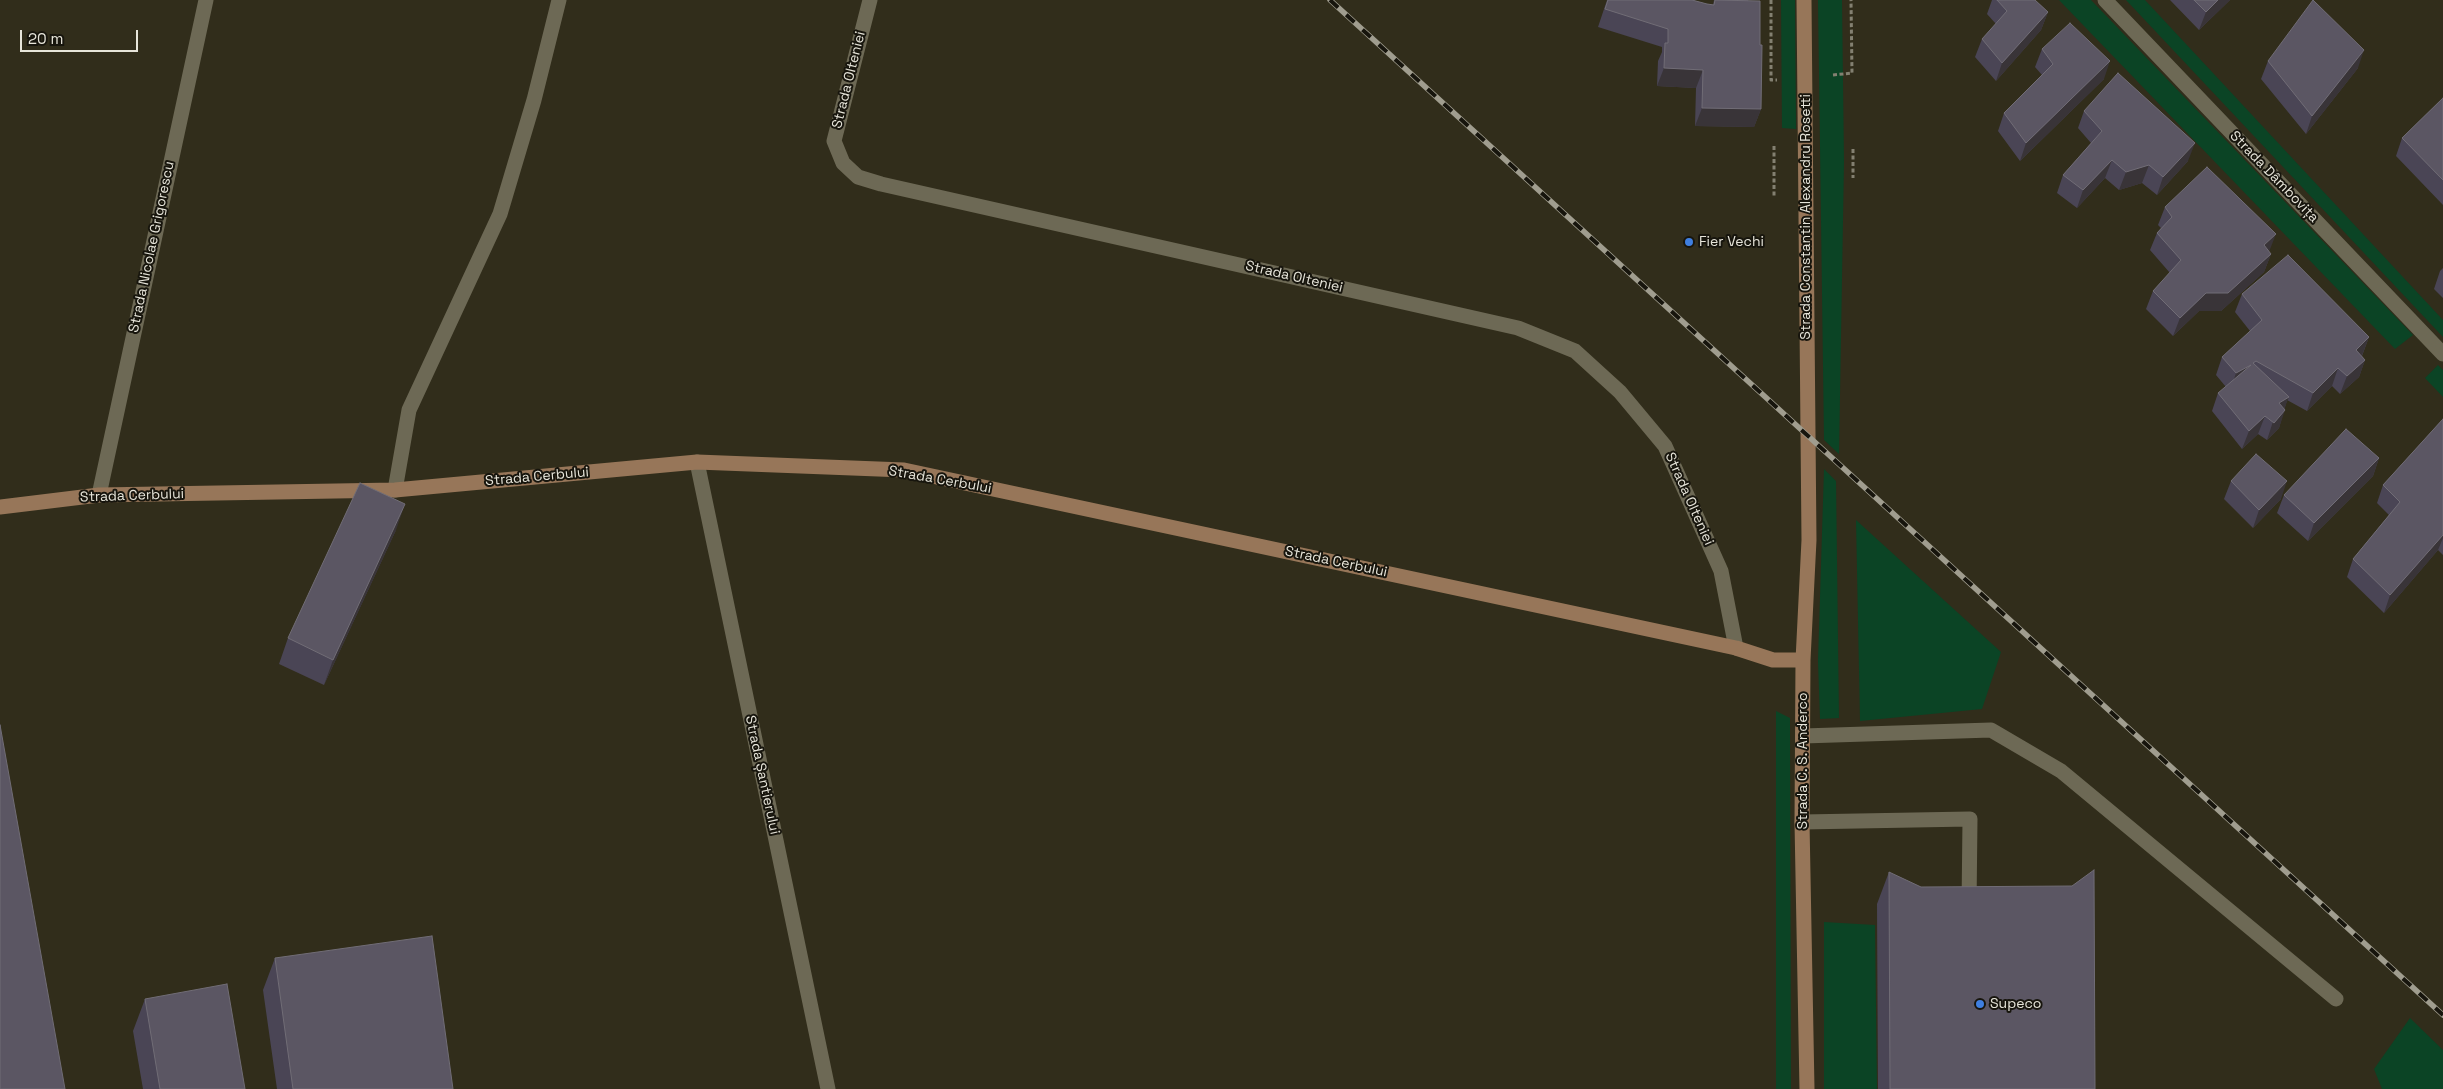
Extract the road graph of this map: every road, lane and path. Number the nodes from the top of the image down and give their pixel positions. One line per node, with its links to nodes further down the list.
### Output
1 (206, 0): 18 (street, Strada Nicolae Grigorescu)
2 (559, 0): 17 (street)
3 (870, 0): 20 (street, Strada Olteniei)
4 (1770, 0): 9 (path)
5 (1804, 0): 15 (street, Strada Constantin Alexandru Rosetti)
6 (1851, 0): 8 (path)
7 (2105, 0): 14 (street, Strada Dâmbovița)
8 (1852, 73)
9 (1772, 80)
10 (1774, 146): 13 (path)
11 (1853, 149): 12 (path)
12 (1853, 178)
13 (1774, 198)
14 (2443, 354)
15 (1807, 434): 21 (street, Strada C. S. Anderco)
16 (697, 462): 17 (street, Strada Cerbului); 20 (street, Strada Cerbului); 26 (street, Strada Șantierului)
17 (395, 490): 18 (street, Strada Cerbului)
18 (99, 495): 19 (street, Strada Cerbului)
19 (0, 507)
20 (1736, 648): 21 (street, Strada Cerbului)
21 (1803, 660): 22 (street, Strada C. S. Anderco)
22 (1803, 736): 23 (street, Strada C. S. Anderco); 25 (street)
23 (1802, 822): 24 (street); 27 (street, Strada C. S. Anderco)
24 (1969, 912)
25 (2336, 998)
26 (828, 1089)
27 (1807, 1089)

